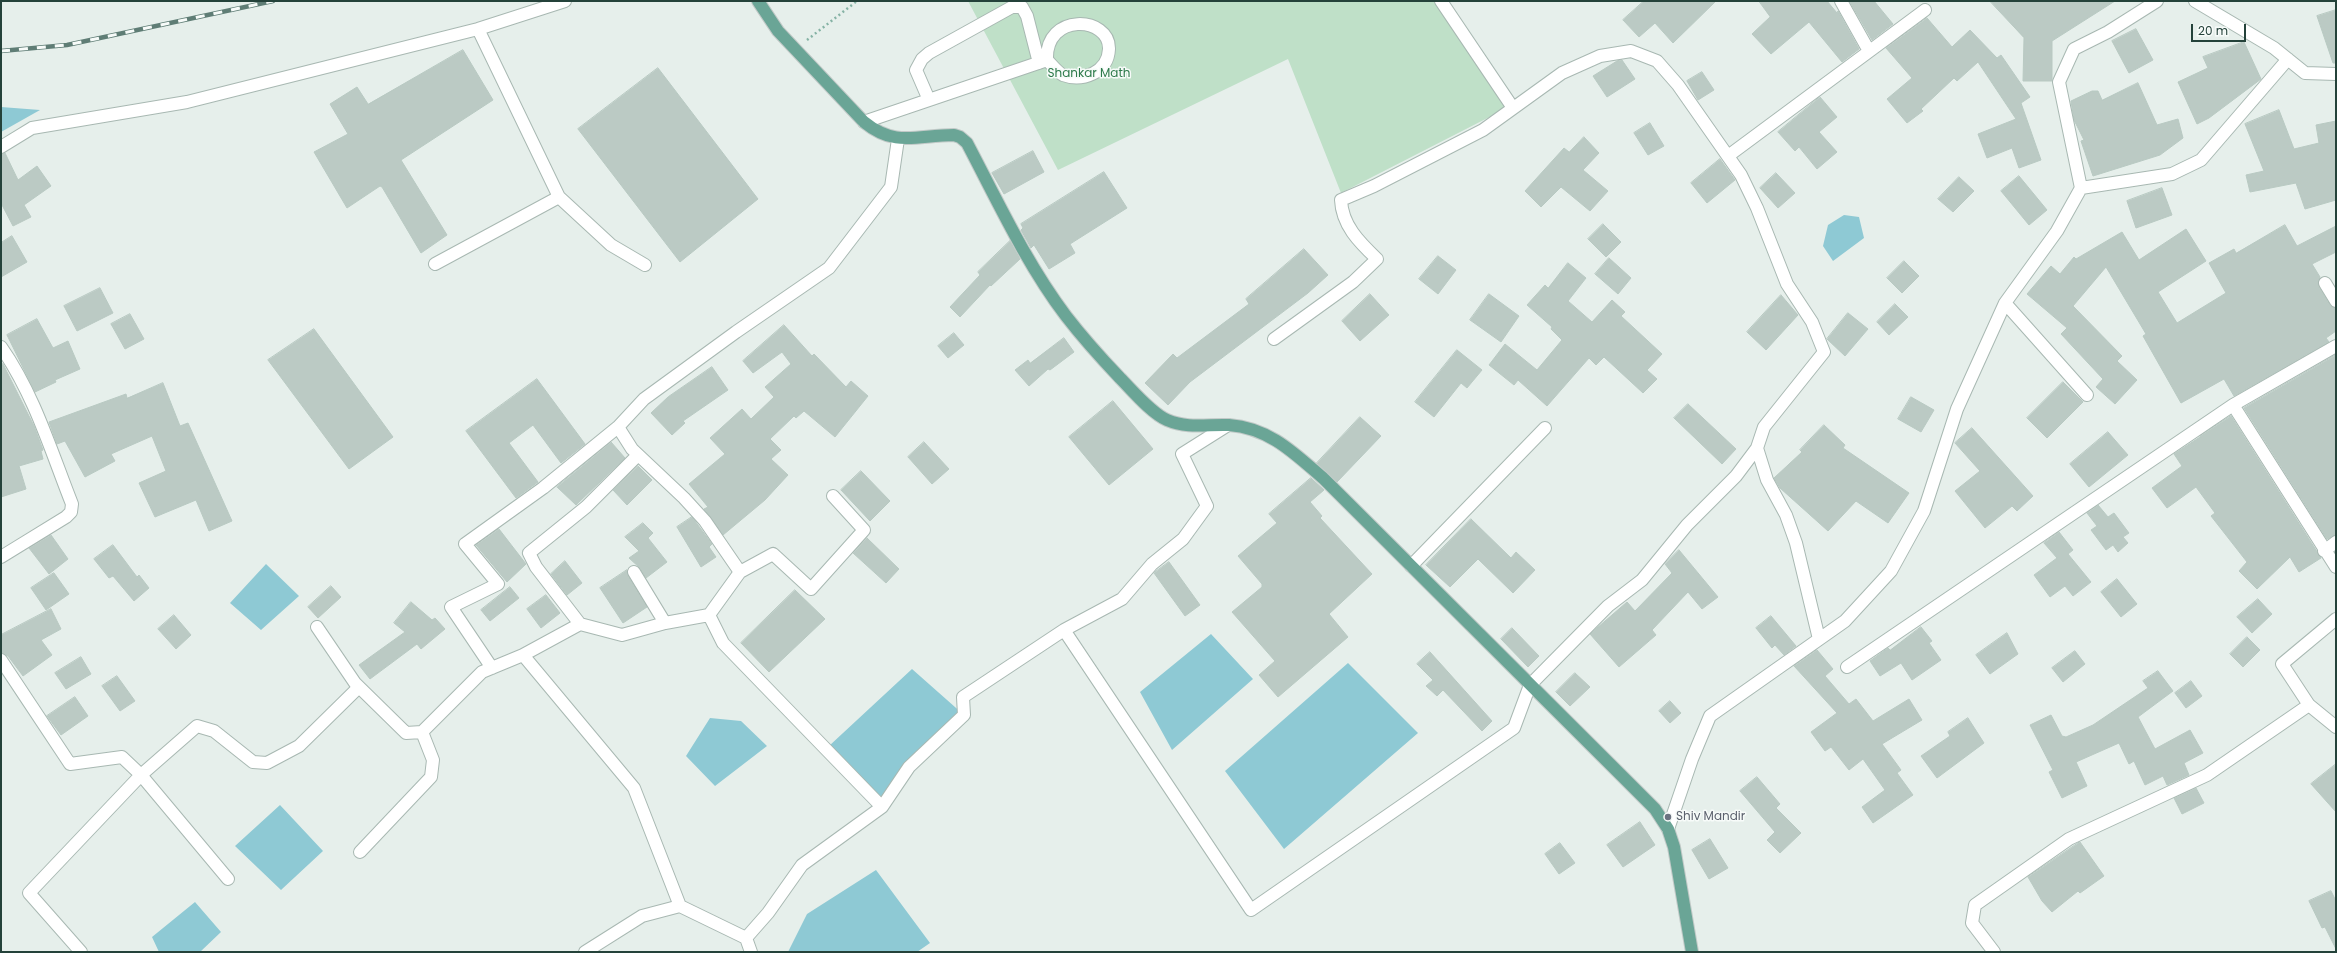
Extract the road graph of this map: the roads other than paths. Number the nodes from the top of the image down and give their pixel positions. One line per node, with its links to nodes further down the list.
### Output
1 (565, 1): 8 (street)
2 (758, 1): 15 (main road)
3 (1441, 1): 14 (street)
4 (1841, 1): 9 (street)
5 (2158, 1): 19 (street)
6 (2195, 1): 10 (street)
7 (1925, 10): 9 (street)
8 (478, 28): 17 (street); 20 (street)
9 (1869, 51): 18 (street)
10 (2288, 59): 12 (street); 19 (street)
11 (1043, 61): 11 (street); 13 (street); 13 (street)
12 (2336, 74)
13 (929, 100): 15 (street)
14 (1513, 108): 18 (street); 26 (street)
15 (864, 122): 16 (main road)
16 (898, 139): 31 (main road); 32 (street)
17 (1, 147)
18 (1728, 156): 34 (street)
19 (2081, 188): 25 (street)
20 (559, 198): 21 (street); 22 (street)
21 (435, 264)
22 (645, 265)
23 (2325, 283): 24 (street)
24 (2336, 301)
25 (2005, 303): 29 (street); 50 (street)
26 (1274, 339)
27 (2336, 346): 30 (street)
28 (1, 347): 39 (street)
29 (2087, 395)
30 (2233, 405): 38 (street); 53 (street)
31 (1228, 425): 40 (main road); 49 (street)
32 (618, 427): 35 (street); 54 (street)
33 (1545, 428): 40 (street)
34 (1757, 448): 50 (street); 55 (street)
35 (638, 455): 43 (street); 47 (street)
36 (833, 496): 43 (street)
37 (2336, 542): 38 (street)
38 (2324, 551): 41 (street)
39 (1, 557)
40 (1411, 566): 55 (main road)
41 (2336, 567)
42 (634, 572): 46 (street)
43 (740, 572): 44 (street)
44 (709, 615): 46 (street); 61 (street)
45 (2336, 619): 57 (street)
46 (665, 623): 47 (street)
47 (580, 624): 51 (street)
48 (317, 627): 56 (street)
49 (1064, 630): 55 (street); 61 (street)
50 (1819, 639): 62 (street)
51 (524, 655): 54 (street); 65 (street)
52 (1, 660): 60 (street)
53 (1847, 667)
54 (492, 668): 59 (street)
55 (1530, 685): 62 (main road)
56 (359, 687): 59 (street); 60 (street)
57 (2309, 705): 58 (street); 71 (street)
58 (2336, 727)
59 (422, 732): 63 (street)
60 (141, 775): 64 (street); 67 (street)
61 (882, 807): 66 (street)
62 (1668, 829): 70 (main road)
63 (360, 852)
64 (228, 880)
65 (680, 906): 66 (street); 68 (street)
66 (746, 938): 69 (street)
67 (81, 952)
68 (585, 952)
69 (751, 952)
70 (1692, 952)
71 (1994, 952)

